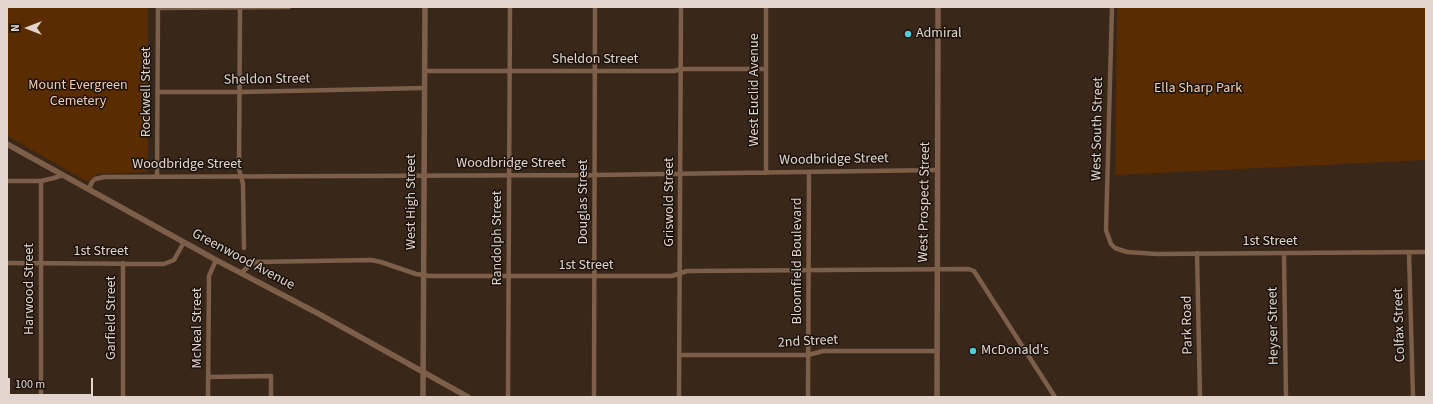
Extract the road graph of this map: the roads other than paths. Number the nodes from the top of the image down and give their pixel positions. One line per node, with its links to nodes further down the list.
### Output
1 (290, 7): 10 (street)
2 (425, 7): 13 (street, West High Street)
3 (510, 7): 14 (street, Randolph Street)
4 (595, 7): 15 (street, Douglas Street)
5 (681, 7): 11 (street, Griswold Street)
6 (766, 7): 12 (street, West Euclid Avenue)
7 (938, 7): 20 (street, West Prospect Street)
8 (1112, 7): 35 (street, West South Street)
9 (158, 8): 10 (street); 17 (street, Rockwell Street)
10 (240, 8): 18 (street)
11 (681, 69): 12 (street, Sheldon Street); 15 (street, Sheldon Street); 24 (street, Griswold Street)
12 (766, 69): 22 (street, West Euclid Avenue)
13 (424, 71): 14 (street, Sheldon Street); 16 (street, West High Street)
14 (510, 71): 15 (street, Sheldon Street); 26 (street, Randolph Street)
15 (595, 71): 27 (street, Douglas Street)
16 (424, 88): 18 (street, Sheldon Street); 23 (street, West High Street)
17 (158, 92): 18 (street, Sheldon Street); 29 (street, Rockwell Street)
18 (240, 92): 28 (street)
19 (7, 144): 25 (street, Greenwood Avenue)
20 (938, 170): 21 (street, Woodbridge Street); 44 (street, West Prospect Street)
21 (809, 172): 22 (street, Woodbridge Street); 45 (street, Bloomfield Boulevard)
22 (766, 173): 24 (street, Woodbridge Street)
23 (424, 174): 26 (street, Woodbridge Street); 28 (street, Woodbridge Street); 48 (street, West High Street)
24 (680, 174): 27 (street, Woodbridge Street); 47 (street, Griswold Street)
25 (63, 175): 31 (street); 32 (street, Greenwood Avenue)
26 (509, 175): 27 (street, Woodbridge Street); 49 (street, Randolph Street)
27 (595, 175): 50 (street, Douglas Street)
28 (242, 176): 29 (street, Woodbridge Street); 34 (street)
29 (157, 177): 32 (street, Woodbridge Street)
30 (7, 181): 31 (street)
31 (41, 181): 42 (street, Harwood Street)
32 (89, 189): 33 (street, Greenwood Avenue)
33 (184, 242): 40 (street, Greenwood Avenue); 43 (street, 1st Street)
34 (244, 248)
35 (1115, 248): 38 (street, 1st Street)
36 (1409, 252): 37 (street, 1st Street); 39 (street, 1st Street); 70 (street, Colfax Street)
37 (1426, 252)
38 (1197, 253): 39 (street, 1st Street); 68 (street, Park Road)
39 (1284, 254): 69 (street, Heyser Street)
40 (216, 260): 46 (street, Greenwood Avenue); 55 (street, McNeal Street)
41 (7, 263): 42 (street, 1st Street)
42 (41, 263): 43 (street, 1st Street); 56 (street, Harwood Street)
43 (123, 263): 57 (street, Garfield Street)
44 (937, 269): 45 (street, 1st Street); 51 (street, West Prospect Street); 67 (street, 1st Street)
45 (808, 270): 47 (street, 1st Street); 53 (street, Bloomfield Boulevard)
46 (241, 273): 48 (street, 1st Street); 54 (street, Greenwood Avenue)
47 (680, 274): 50 (street, 1st Street); 52 (street, Griswold Street)
48 (423, 275): 49 (street, 1st Street); 54 (street, West High Street)
49 (509, 276): 50 (street, 1st Street); 62 (street, Randolph Street)
50 (594, 277): 63 (street, Douglas Street)
51 (937, 351): 53 (street, 2nd Street); 66 (street, West Prospect Street)
52 (680, 355): 53 (street, 2nd Street); 64 (street, Griswold Street)
53 (808, 355): 65 (street, Bloomfield Boulevard)
54 (423, 371): 60 (street, West High Street); 61 (street, Greenwood Avenue)
55 (208, 377): 58 (street, McNeal Street); 59 (street)
56 (41, 397)
57 (123, 397)
58 (208, 397)
59 (271, 397)
60 (423, 397)
61 (468, 397)
62 (508, 397)
63 (594, 397)
64 (680, 397)
65 (808, 397)
66 (937, 397)
67 (1055, 397)
68 (1200, 397)
69 (1286, 397)
70 (1413, 397)

